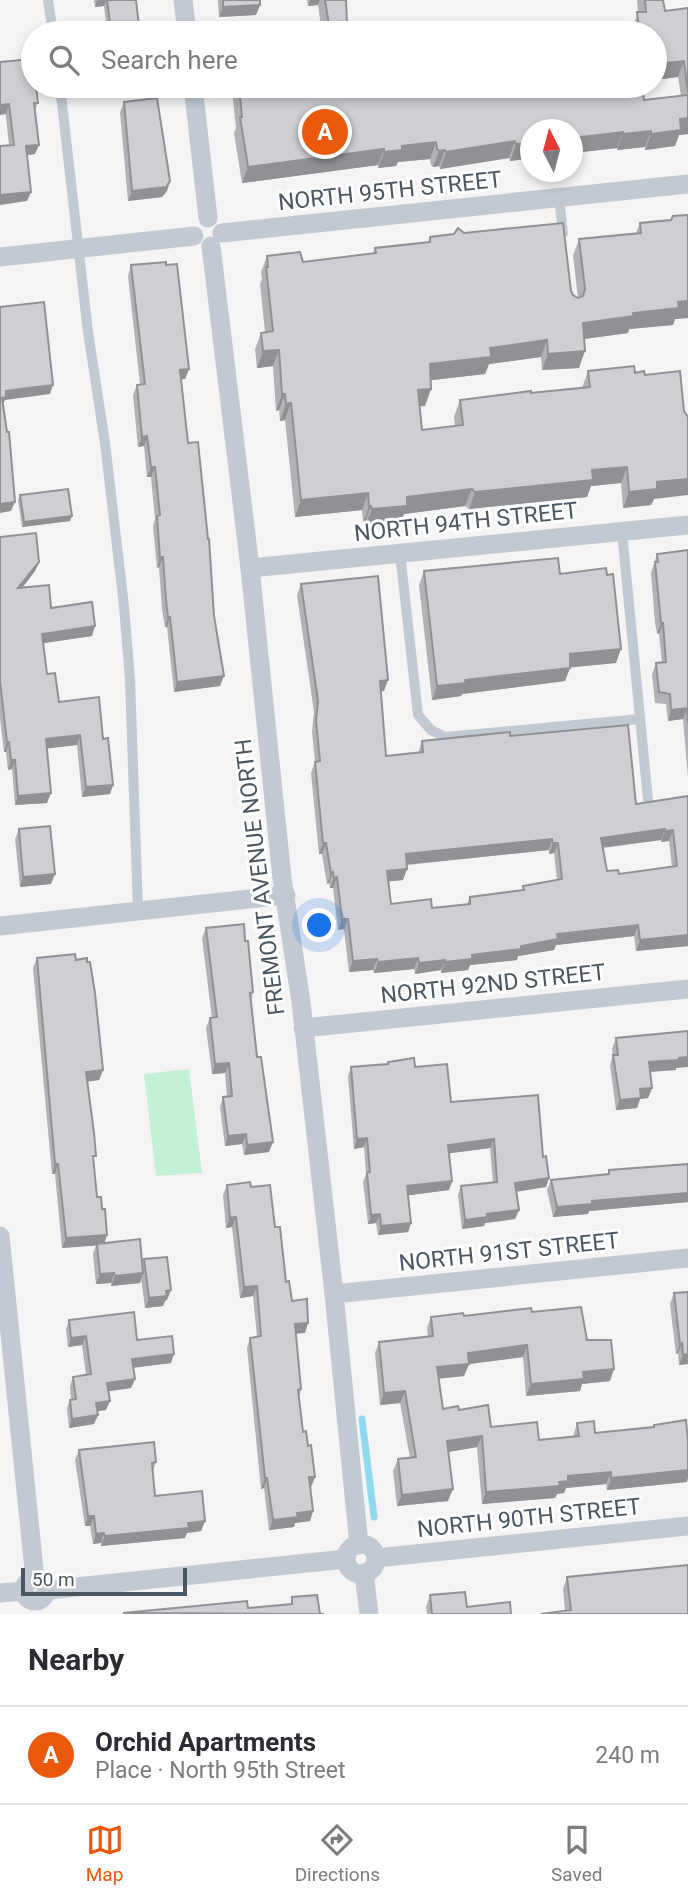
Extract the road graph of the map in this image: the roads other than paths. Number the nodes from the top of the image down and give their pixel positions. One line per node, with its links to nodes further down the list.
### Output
1 (48, 0): 3 (lane)
2 (183, 0): 4 (street)
3 (51, 21)
4 (186, 21)
5 (61, 98): 11 (lane)
6 (194, 98): 9 (street)
7 (688, 184): 8 (street, NORTH 95TH STREET)
8 (559, 198): 9 (street, NORTH 95TH STREET); 10 (lane)
9 (209, 238): 11 (street, NORTH 95TH STREET); 16 (street, FREMONT AVENUE NORTH)
10 (565, 246)
11 (79, 250): 12 (street, NORTH 95TH STREET); 20 (lane)
12 (0, 257)
13 (688, 525): 14 (street, NORTH 94TH STREET)
14 (622, 532): 15 (street, NORTH 94TH STREET); 17 (lane)
15 (400, 553): 16 (street, NORTH 94TH STREET); 17 (lane)
16 (250, 568): 19 (street, FREMONT AVENUE NORTH)
17 (640, 719): 18 (lane)
18 (648, 800)
19 (286, 895): 20 (street); 23 (street, FREMONT AVENUE NORTH)
20 (138, 911): 21 (street)
21 (0, 926)
22 (688, 989): 23 (street, NORTH 92ND STREET)
23 (303, 1028): 26 (street, FREMONT AVENUE NORTH)
24 (0, 1236): 31 (street)
25 (688, 1258): 26 (street, NORTH 91ST STREET)
26 (334, 1294): 28 (street, FREMONT AVENUE NORTH)
27 (688, 1526): 29 (street, NORTH 90TH STREET)
28 (353, 1552): 29 (street); 29 (street); 31 (street)
29 (370, 1566): 32 (street)
30 (0, 1593): 31 (street)
31 (35, 1595)
32 (369, 1614)

